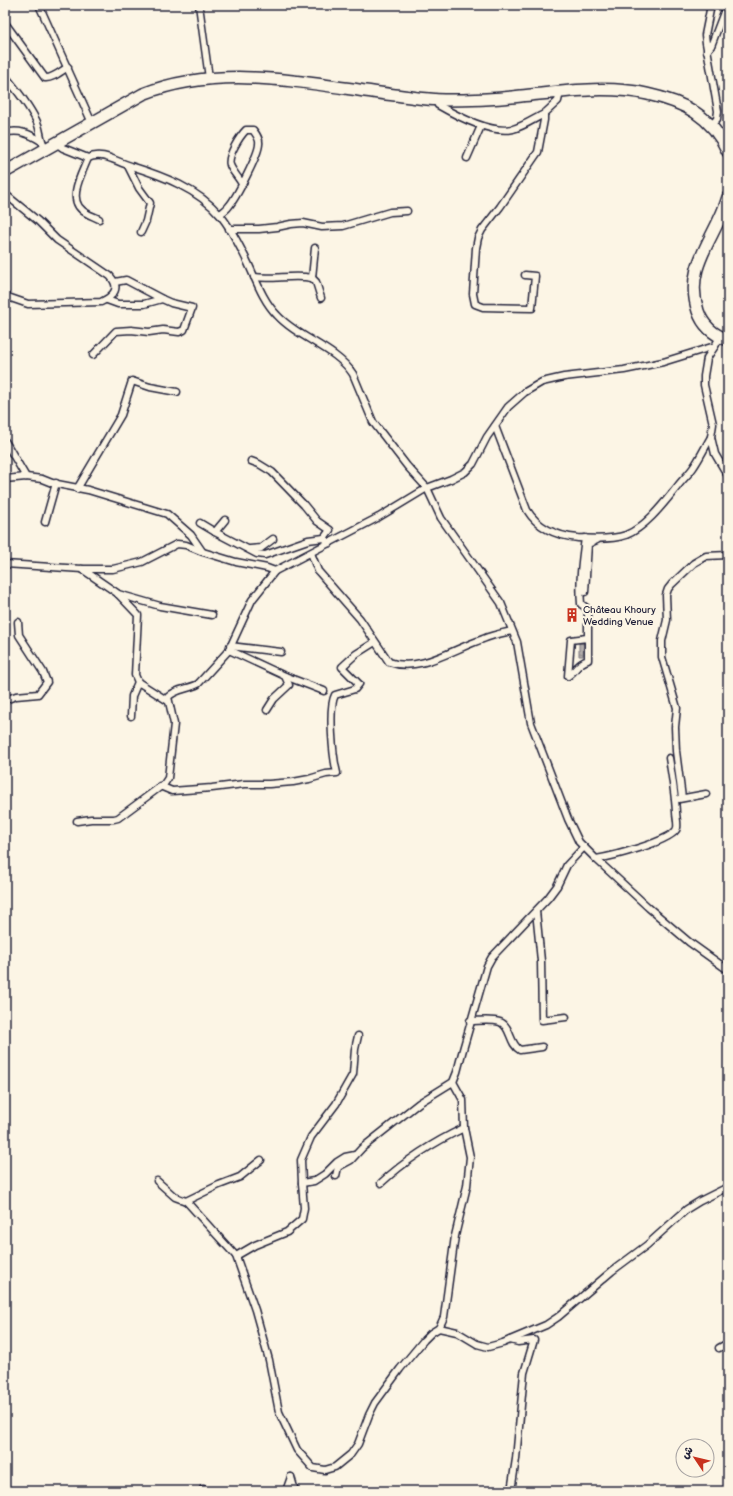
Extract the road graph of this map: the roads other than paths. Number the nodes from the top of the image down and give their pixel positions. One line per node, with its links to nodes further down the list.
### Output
1 (39, 5): 7 (street)
2 (199, 5): 9 (street)
3 (711, 5): 6 (street)
4 (728, 12): 6 (street)
5 (5, 23): 7 (street)
6 (707, 51): 14 (street)
7 (68, 67): 13 (street)
8 (5, 76): 18 (street)
9 (209, 78): 11 (highway); 13 (highway)
10 (560, 92): 11 (highway); 12 (street); 14 (highway)
11 (436, 99): 15 (street)
12 (544, 114): 15 (street); 33 (street)
13 (92, 124): 17 (highway)
14 (711, 125): 19 (highway)
15 (482, 126): 21 (street)
16 (5, 133): 18 (street)
17 (56, 143): 18 (highway); 20 (street)
18 (43, 145): 23 (highway)
19 (728, 152)
20 (88, 158): 22 (street); 29 (street)
21 (467, 158)
22 (128, 166): 28 (street); 31 (street)
23 (5, 172)
24 (242, 184): 24 (street); 28 (street)
25 (5, 194): 36 (street)
26 (728, 200): 41 (highway)
27 (407, 211): 30 (street)
28 (220, 214): 30 (street)
29 (98, 219)
30 (229, 229): 34 (street)
31 (141, 232)
32 (314, 248): 35 (street)
33 (525, 275)
34 (254, 277): 35 (street); 52 (street)
35 (312, 278): 38 (street)
36 (115, 282): 39 (street); 40 (street)
37 (5, 296): 40 (street)
38 (321, 298)
39 (162, 299): 40 (street); 42 (street)
40 (107, 300)
41 (721, 341): 44 (street); 45 (street)
42 (93, 355)
43 (177, 392): 53 (street)
44 (495, 426): 52 (street); 59 (street)
45 (712, 437): 49 (street); 61 (street)
46 (5, 441): 48 (street)
47 (251, 461): 58 (street)
48 (26, 476): 50 (street); 51 (street)
49 (728, 476)
50 (5, 479)
51 (56, 483): 53 (street); 55 (street)
52 (427, 488): 62 (street); 74 (street)
53 (77, 489): 64 (street)
54 (225, 520): 57 (street)
55 (45, 522)
56 (200, 523): 57 (street)
57 (215, 532): 63 (street)
58 (324, 538): 62 (street); 63 (street)
59 (585, 538): 61 (street); 75 (street)
60 (274, 539): 63 (street)
61 (598, 539): 70 (street)
62 (330, 543): 65 (street)
63 (249, 550)
64 (204, 552): 68 (street); 69 (street)
65 (311, 553): 69 (street); 76 (street)
66 (728, 555): 89 (street)
67 (5, 564): 68 (street)
68 (82, 569): 71 (street)
69 (275, 571): 77 (street)
70 (586, 592)
71 (117, 593): 72 (street); 80 (street)
72 (212, 615)
73 (18, 622): 82 (street)
74 (512, 631): 76 (street); 91 (street)
75 (587, 638): 75 (street)
76 (375, 642): 87 (street)
77 (230, 648): 78 (street); 79 (street); 83 (street)
78 (281, 652)
79 (285, 676): 81 (street); 84 (street)
80 (138, 682): 83 (street); 85 (street)
81 (324, 691)
82 (5, 700)
83 (168, 701): 87 (street)
84 (267, 710)
85 (131, 716)
86 (669, 758): 89 (street)
87 (160, 786): 90 (street)
88 (706, 794): 89 (street)
89 (679, 799): 92 (street)
90 (77, 821)
91 (584, 847): 92 (street); 93 (street)
92 (596, 859): 94 (street)
93 (536, 911): 95 (street); 96 (street)
94 (728, 970)
95 (566, 1017)
96 (470, 1021): 98 (street); 99 (street)
97 (358, 1036): 105 (street)
98 (542, 1047)
99 (453, 1082): 100 (street); 101 (street)
100 (464, 1128): 106 (street); 110 (street)
101 (355, 1156): 103 (street); 105 (street)
102 (261, 1160): 108 (street)
103 (336, 1176)
104 (157, 1181): 108 (street)
105 (302, 1182): 109 (street)
106 (381, 1183)
107 (728, 1187): 111 (street)
108 (186, 1201): 109 (street)
109 (236, 1256): 110 (street)
110 (439, 1328): 111 (street)
111 (510, 1340): 116 (street)
112 (728, 1343): 113 (street)
113 (719, 1348)
114 (286, 1491): 115 (street)
115 (296, 1491)
116 (511, 1491)

